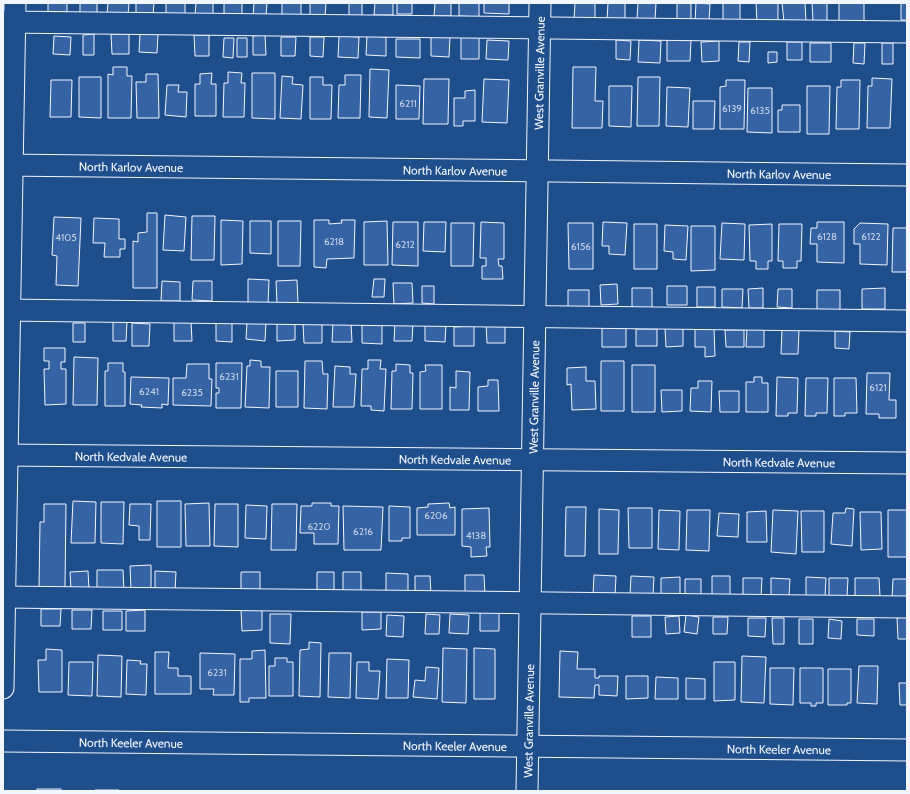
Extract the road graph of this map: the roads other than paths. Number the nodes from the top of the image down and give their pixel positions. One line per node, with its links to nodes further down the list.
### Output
1 (540, 3): 3 (street, West Granville Avenue)
2 (11, 16): 3 (street); 5 (street)
3 (540, 28): 4 (street); 6 (street, West Granville Avenue)
4 (907, 32)
5 (8, 165): 6 (street, North Karlov Avenue); 8 (street)
6 (538, 171): 7 (street, North Karlov Avenue); 9 (street, West Granville Avenue)
7 (907, 175)
8 (6, 310): 9 (street); 11 (street)
9 (535, 316): 10 (street); 12 (street, West Granville Avenue)
10 (907, 321)
11 (5, 455): 12 (street, North Kedvale Avenue); 14 (street)
12 (532, 460): 13 (street, North Kedvale Avenue); 15 (street, West Granville Avenue)
13 (907, 463)
14 (4, 597): 15 (street); 17 (street)
15 (530, 603): 16 (street); 19 (street, West Granville Avenue)
16 (907, 608)
17 (3, 688)
18 (3, 741): 19 (street, North Keeler Avenue)
19 (528, 746): 20 (street, North Keeler Avenue); 21 (street, West Granville Avenue)
20 (907, 750)
21 (527, 791)

